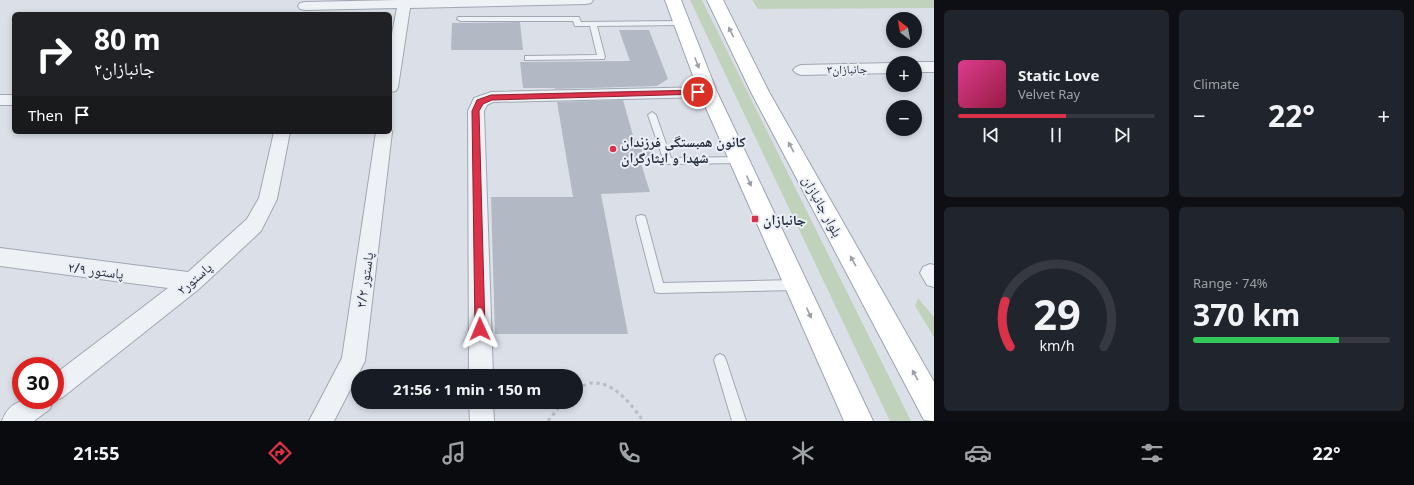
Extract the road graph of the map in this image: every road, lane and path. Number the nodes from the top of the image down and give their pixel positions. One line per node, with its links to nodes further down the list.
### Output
1 (586, 0): 4 (street)
2 (673, 0): 8 (main road)
3 (715, 0): 34 (main road, بلوار جانبازان, one-way to 3)
4 (530, 1): 5 (street)
5 (404, 2): 6 (street); 15 (street)
6 (305, 7)
7 (461, 19): 9 (lane)
8 (682, 23): 9 (lane); 16 (main road, one-way to 16)
9 (593, 24): 10 (lane)
10 (528, 58)
11 (922, 67): 12 (street)
12 (934, 67)
13 (886, 68): 14 (street, جانبازان۳)
14 (801, 70)
15 (392, 72)
16 (708, 92): 22 (main road); 28 (street)
17 (0, 100): 18 (street)
18 (12, 100)
19 (652, 115): 22 (lane)
20 (282, 134): 25 (street, پاستور۲)
21 (384, 134): 37 (street, پاستور ۲/۲)
22 (740, 160): 26 (main road, one-way to 26)
23 (641, 219): 26 (lane)
24 (0, 257): 25 (street, پاستور ۲/۹)
25 (192, 282): 29 (street, پاستور۲)
26 (796, 285): 35 (main road, one-way to 35)
27 (720, 360): 41 (lane)
28 (481, 369)
29 (64, 382)
30 (583, 386): 40 (path)
31 (29, 409): 36 (street)
32 (481, 409): 38 (street)
33 (557, 409): 39 (path)
34 (934, 410)
35 (857, 417)
36 (14, 421)
37 (321, 421)
38 (482, 421)
39 (548, 421)
40 (643, 421)
41 (739, 421)

